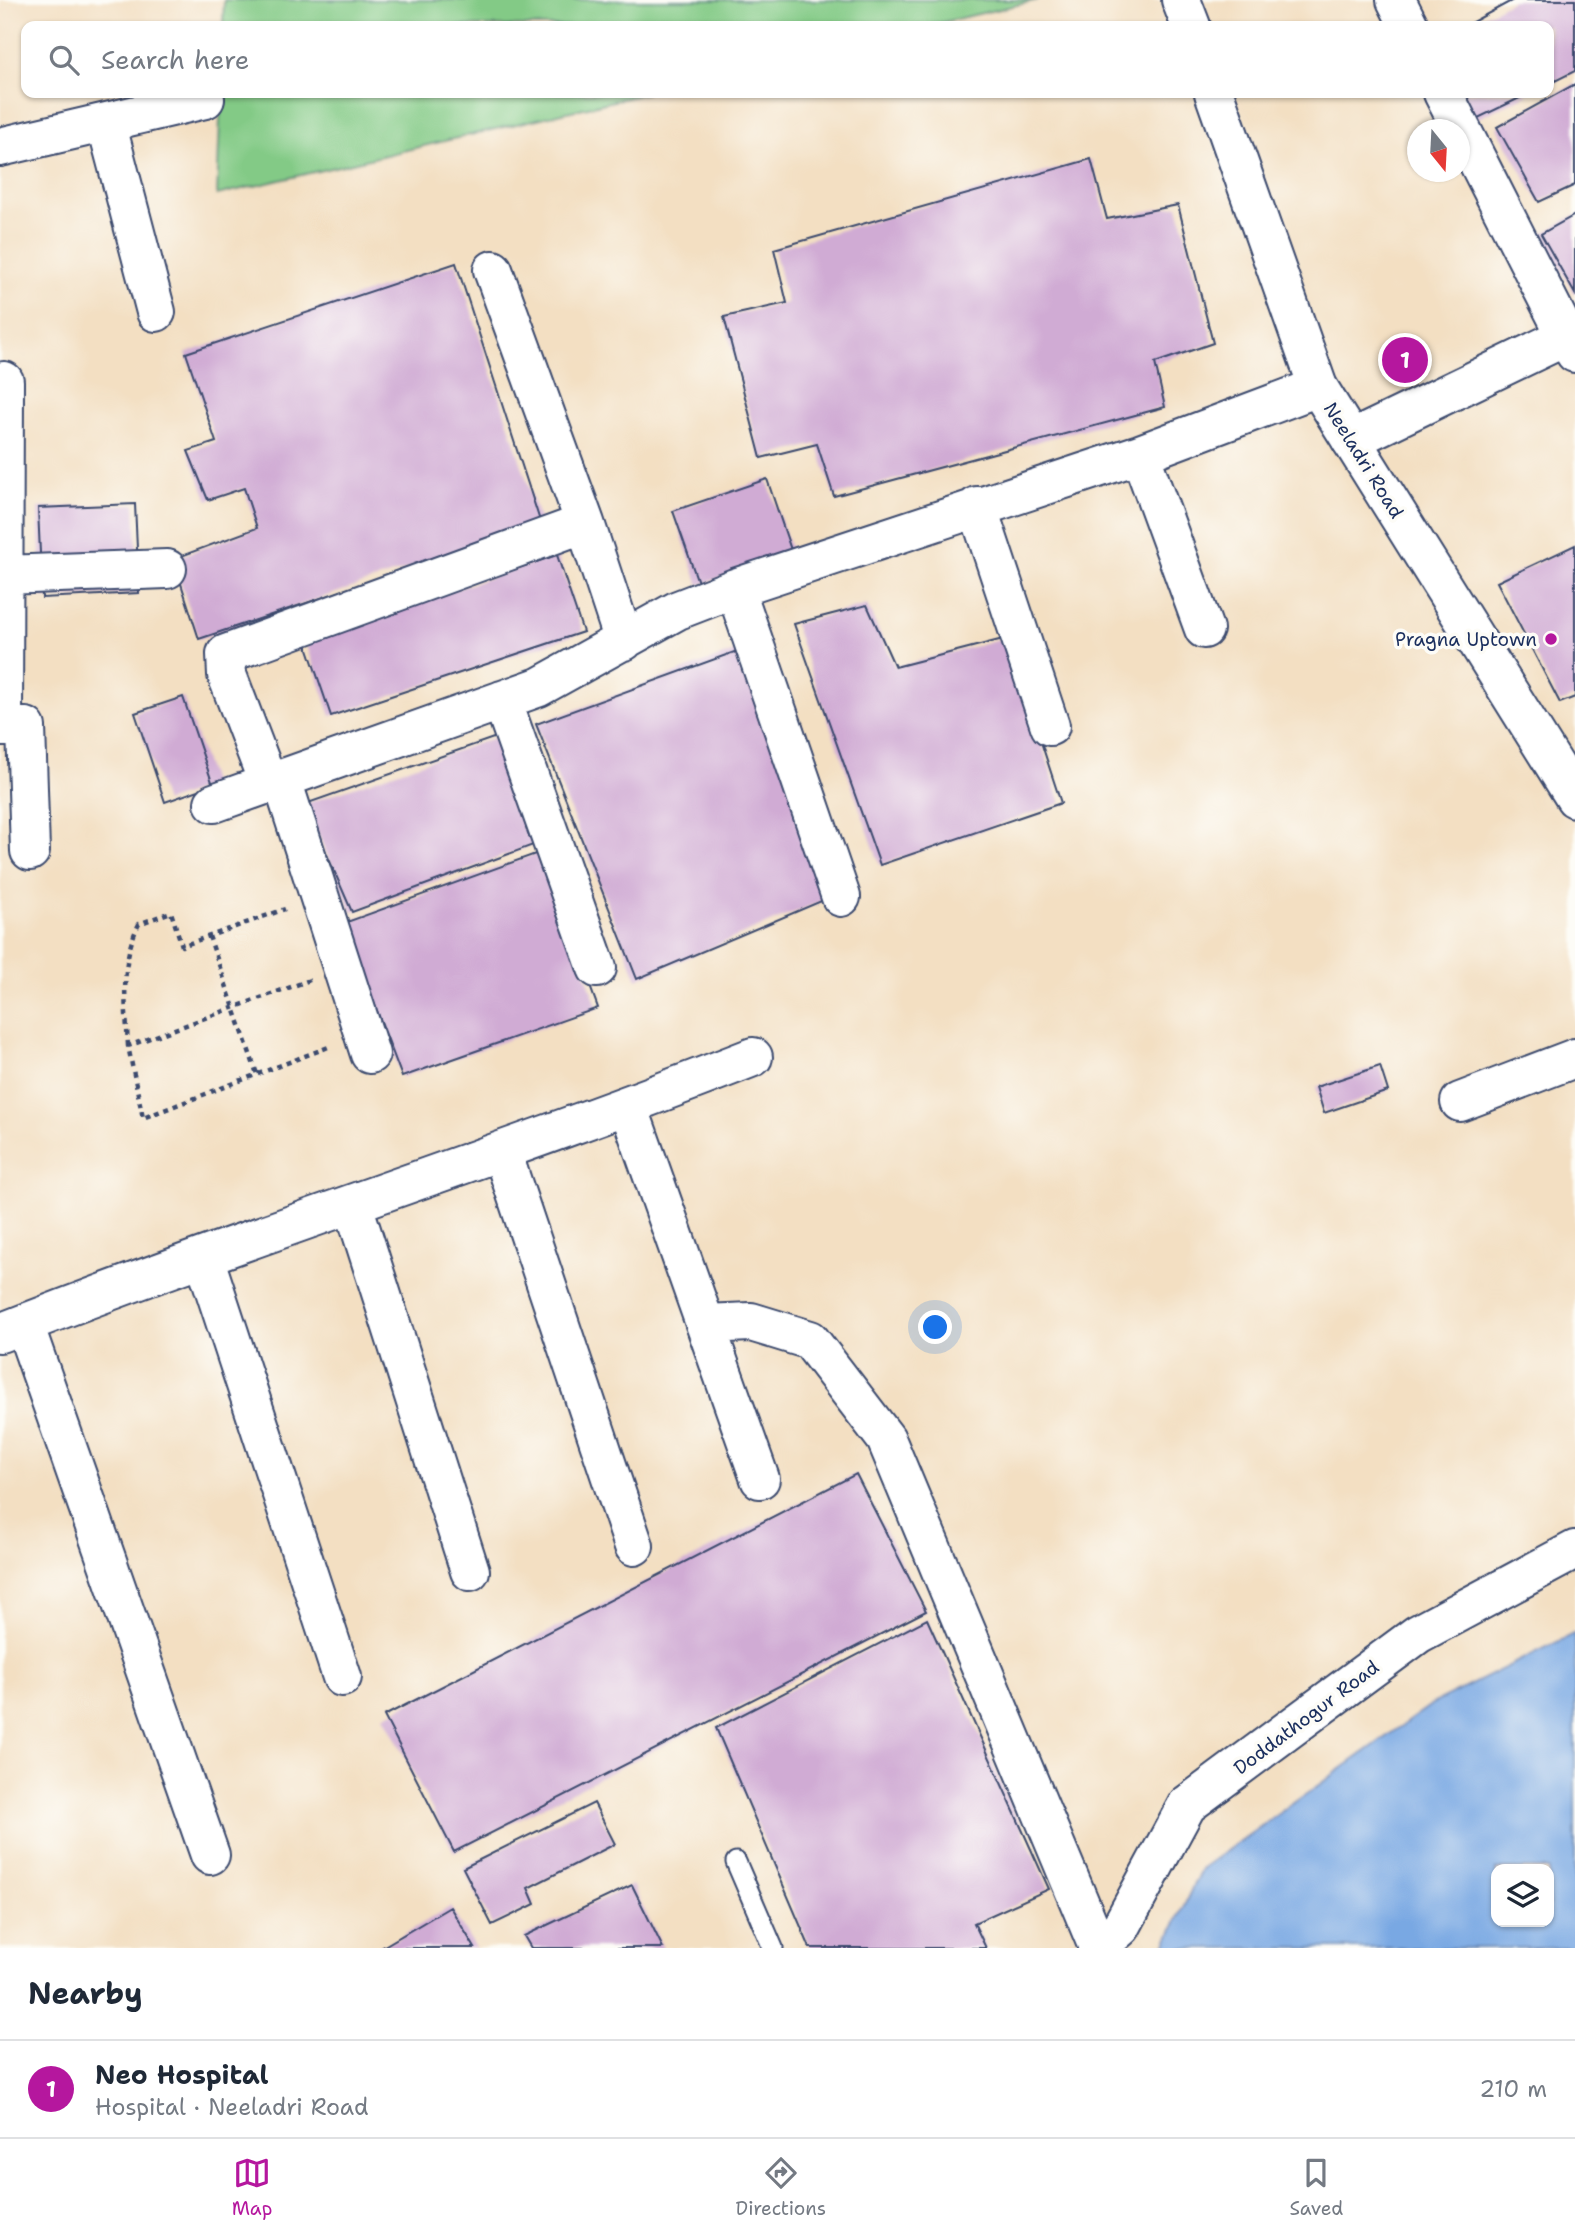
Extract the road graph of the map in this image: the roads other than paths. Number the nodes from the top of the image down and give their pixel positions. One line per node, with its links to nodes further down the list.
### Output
1 (1181, 0): 3 (street)
2 (1396, 0): 4 (street)
3 (1189, 21)
4 (1406, 21)
5 (1216, 98): 14 (street, Neeladri Road)
6 (1446, 98): 12 (street)
7 (205, 99): 8 (street)
8 (106, 122): 9 (street); 11 (street)
9 (0, 147)
10 (493, 270): 18 (street)
11 (156, 312)
12 (1572, 341): 15 (street)
13 (4, 381): 20 (street)
14 (1318, 387): 15 (street, Neeladri Road); 16 (street)
15 (1351, 440): 28 (street, Neeladri Road)
16 (1140, 454): 17 (street); 22 (street)
17 (977, 506): 21 (street); 25 (street)
18 (585, 523): 23 (street); 27 (street)
19 (167, 569): 20 (street)
20 (4, 575): 26 (street)
21 (735, 588): 23 (street); 31 (street)
22 (1204, 629)
23 (624, 641): 24 (street)
24 (502, 699): 27 (street); 32 (street)
25 (1050, 726)
26 (1, 727): 30 (street)
27 (275, 782): 29 (street); 33 (street)
28 (1575, 798)
29 (214, 803)
30 (30, 850)
31 (841, 897)
32 (597, 968)
33 (355, 1048)
34 (753, 1057): 37 (street)
35 (1575, 1058): 36 (street)
36 (1460, 1102)
37 (628, 1107): 38 (street); 41 (street)
38 (502, 1152): 39 (street); 44 (street)
39 (353, 1205): 40 (street); 46 (street)
40 (204, 1257): 42 (street); 47 (street)
41 (705, 1324): 43 (street); 51 (street)
42 (12, 1328): 48 (street)
43 (760, 1479)
44 (634, 1546)
45 (1575, 1550): 51 (street, Doddathogur Road)
46 (470, 1571)
47 (342, 1677)
48 (210, 1855)
49 (736, 1862): 50 (lane)
50 (773, 1948)
51 (1098, 1948)

